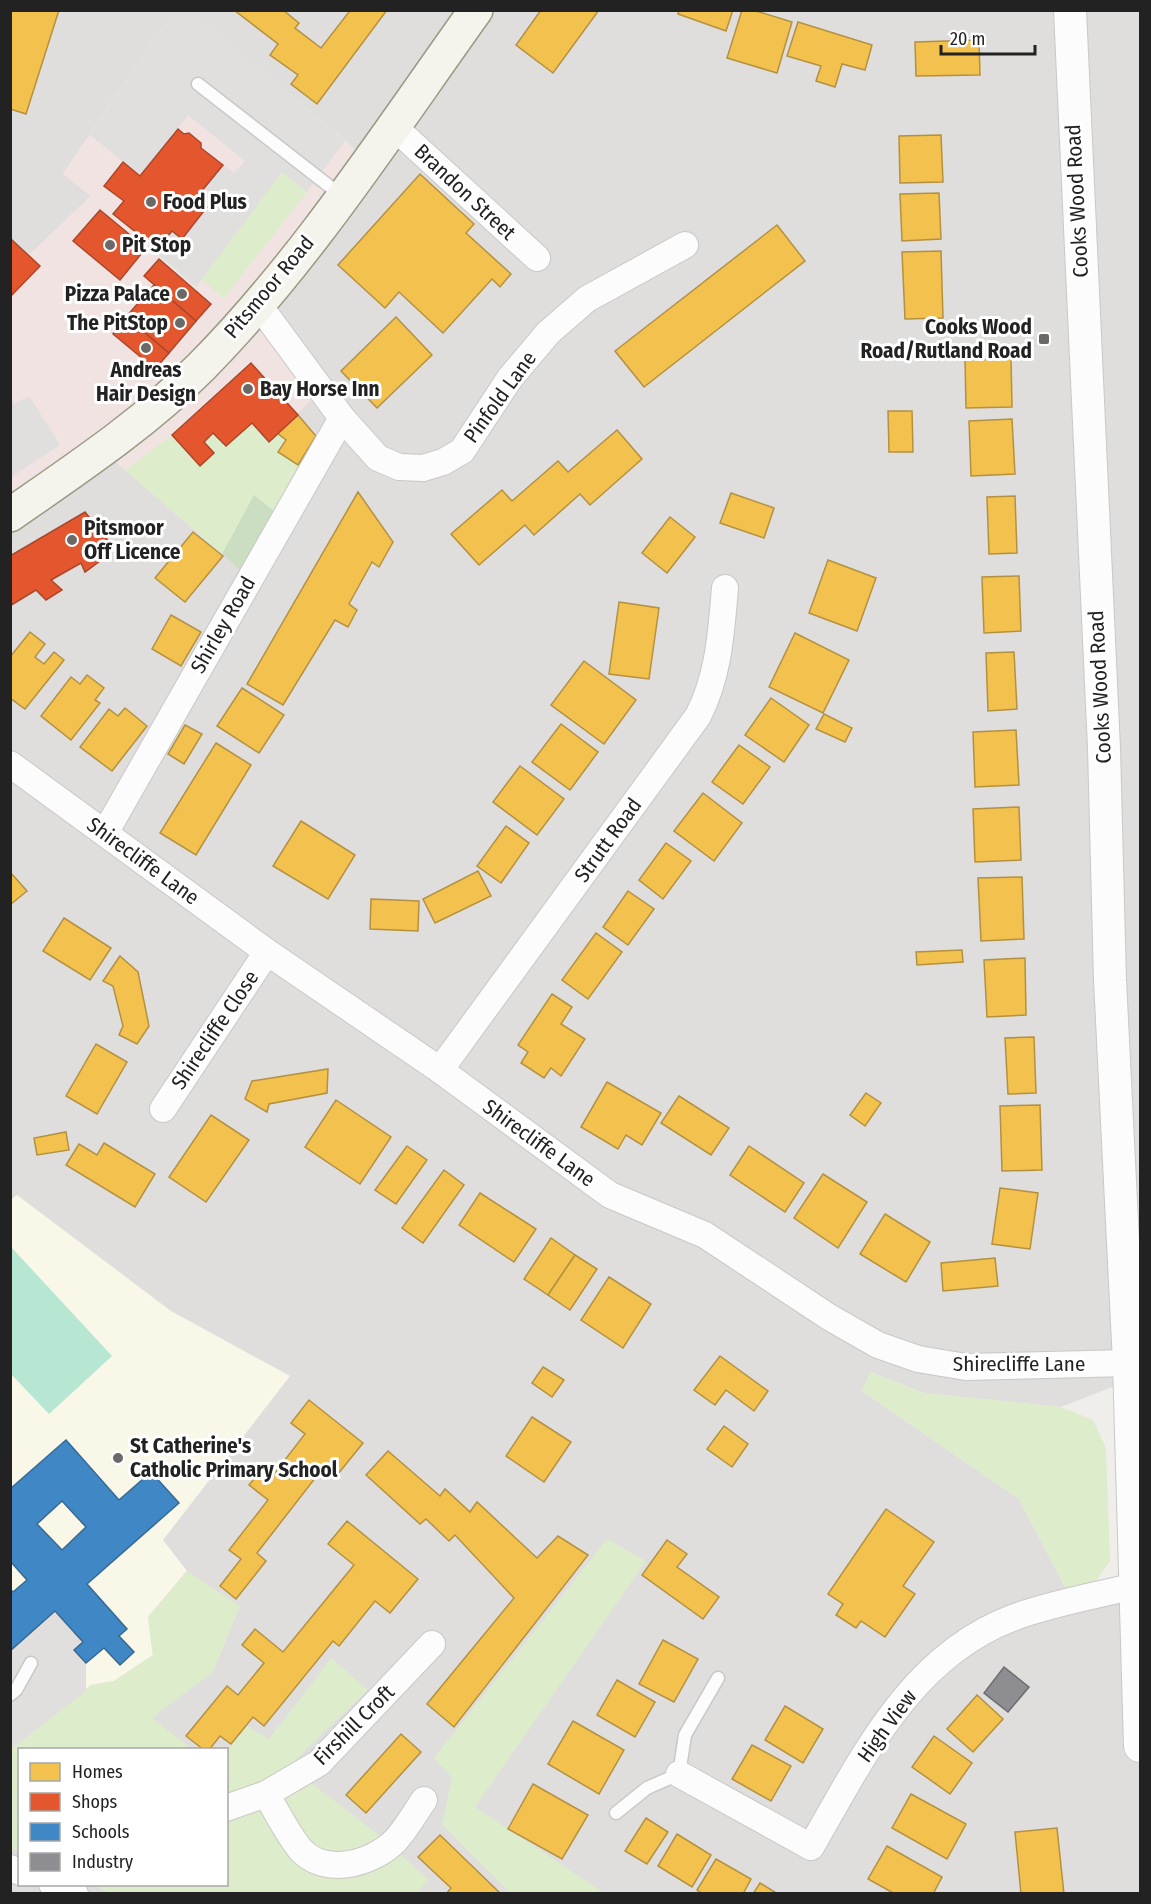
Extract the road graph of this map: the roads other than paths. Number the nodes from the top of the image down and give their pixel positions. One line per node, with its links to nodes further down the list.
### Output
1 (477, 10): 4 (main road, Pitsmoor Road)
2 (1070, 10): 17 (street, Cooks Wood Road)
3 (198, 84): 5 (lane)
4 (393, 126): 5 (main road, Pitsmoor Road); 7 (street, Brandon Street)
5 (342, 196): 8 (main road, Pitsmoor Road)
6 (684, 245): 9 (street, Pinfold Lane)
7 (537, 258)
8 (258, 304): 9 (street, Pinfold Lane); 10 (main road, Pitsmoor Road)
9 (342, 418): 13 (street, Shirley Road)
10 (10, 515)
11 (725, 588): 15 (street, Strutt Road)
12 (10, 764): 13 (street, Shirecliffe Lane)
13 (105, 833): 14 (street, Shirecliffe Lane)
14 (267, 952): 15 (street, Shirecliffe Lane); 16 (street, Shirecliffe Close)
15 (440, 1071): 17 (street, Shirecliffe Lane)
16 (162, 1109)
17 (1129, 1363): 18 (street, Cooks Wood Road)
18 (1134, 1586): 23 (street, Cooks Wood Road); 25 (street, High View)
19 (432, 1644): 26 (street, Firshill Croft)
20 (31, 1663): 22 (lane)
21 (718, 1678): 25 (lane)
22 (10, 1695)
23 (1140, 1713): 24 (street, Cooks Wood Road)
24 (1140, 1746)
25 (679, 1774): 29 (lane)
26 (266, 1794): 27 (street); 28 (street, Firshill Croft)
27 (424, 1800)
28 (228, 1807)
29 (616, 1813)

